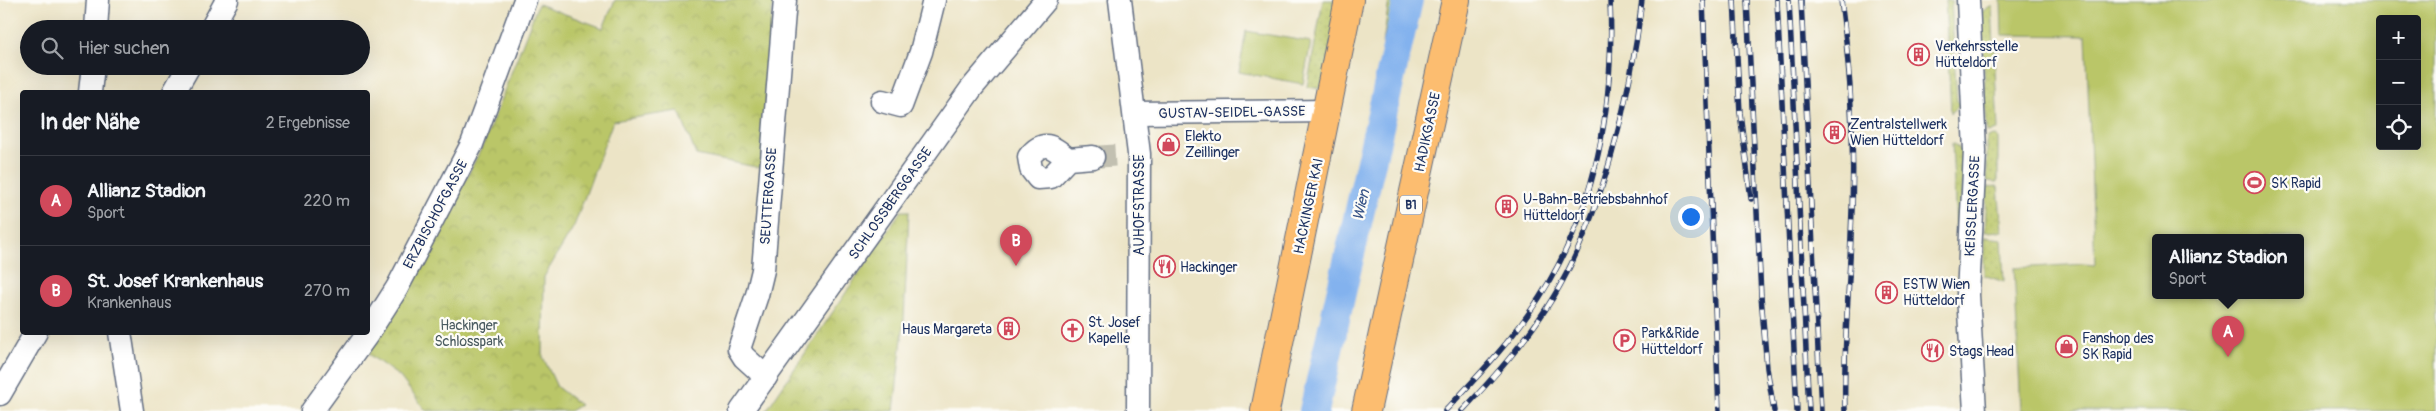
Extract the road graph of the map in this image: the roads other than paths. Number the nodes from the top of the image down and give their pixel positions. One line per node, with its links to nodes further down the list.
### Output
1 (98, 0): 11 (street)
2 (227, 0): 12 (street)
3 (525, 0): 22 (street, ERZBISCHOFGASSE)
4 (785, 0): 26 (street, SEUTTERGASSE)
5 (934, 0): 17 (street)
6 (1046, 0): 26 (street, SCHLOSSBERGGASSE)
7 (1120, 0): 19 (street, AUHOFSTRASSE)
8 (1349, 0): 18 (main road, HACKINGER KAI)
9 (1456, 0): 33 (main road, HADIKGASSE / B1)
10 (1968, 0): 34 (street, KEISSLERGASSE)
11 (97, 20)
12 (215, 20)
13 (91, 75): 15 (street)
14 (184, 75): 16 (street)
15 (90, 90)
16 (175, 90)
17 (882, 101)
18 (1328, 111): 19 (street, GUSTAV-SEIDEL-GASSE); 32 (main road, HACKINGER KAI)
19 (1135, 114): 31 (street, AUHOFSTRASSE)
20 (1093, 157): 21 (street)
21 (1068, 159)
22 (370, 330)
23 (34, 335): 27 (street)
24 (120, 335): 28 (street)
25 (367, 335): 29 (street, ERZBISCHOFGASSE)
26 (766, 377): 30 (street, SCHLOSSBERGGASSE)
27 (0, 394)
28 (132, 411)
29 (312, 411)
30 (742, 411)
31 (1138, 411)
32 (1265, 411)
33 (1366, 411)
34 (1975, 411)

